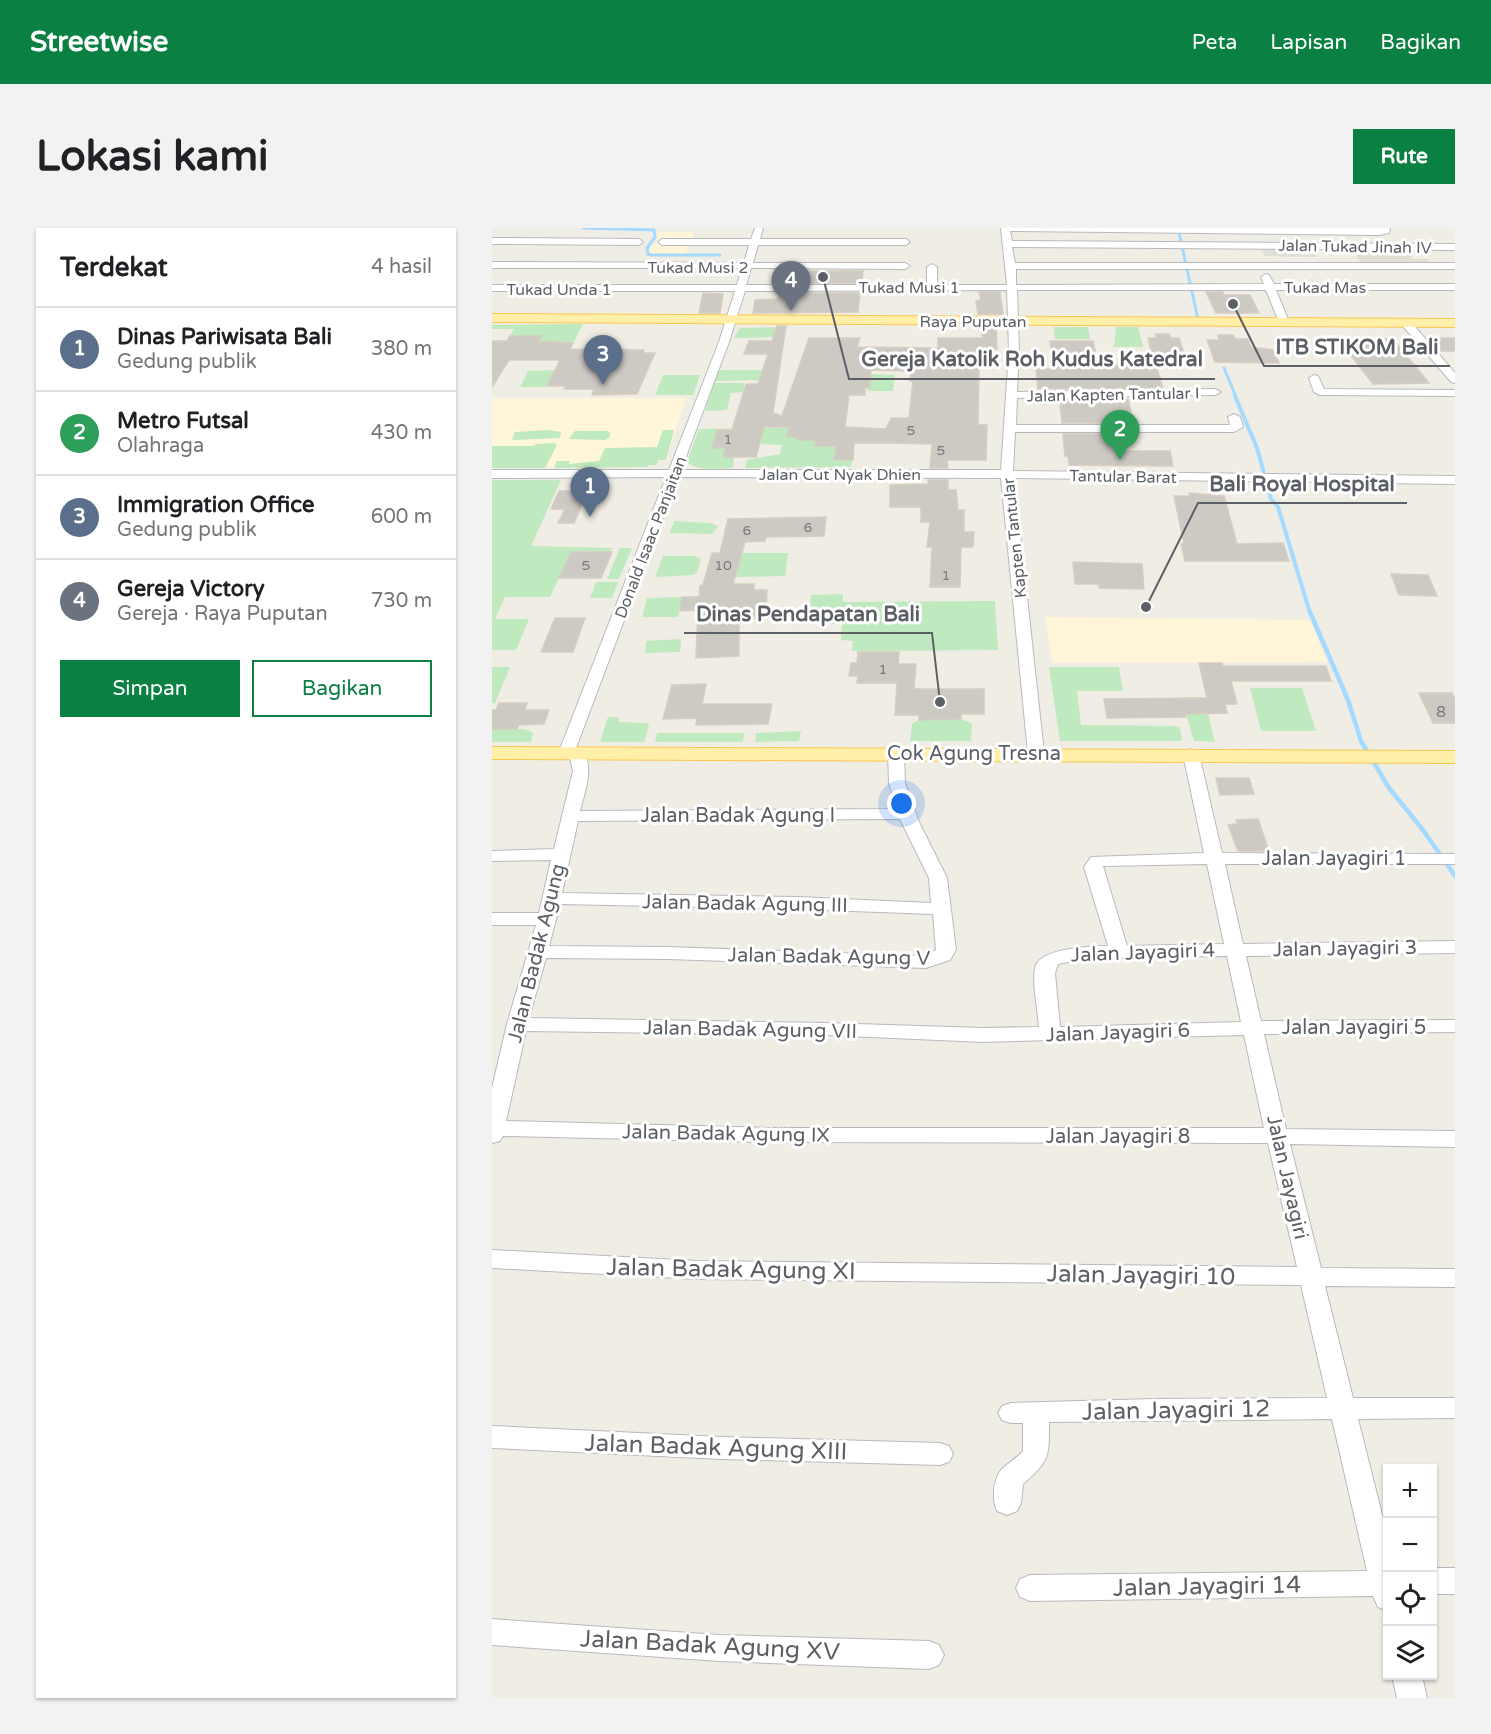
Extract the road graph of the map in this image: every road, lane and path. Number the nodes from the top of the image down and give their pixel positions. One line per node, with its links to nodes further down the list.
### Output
1 (502, 228): 9 (street)
2 (759, 228): 12 (street, Donald Isaac Panjaitan)
3 (906, 228): 13 (street)
4 (1005, 228): 6 (street); 14 (street, Kapten Tantular)
5 (1386, 228): 7 (street)
6 (1174, 230): 8 (street)
7 (1332, 230): 8 (street)
8 (1250, 231): 15 (street)
9 (493, 242): 10 (street)
10 (639, 242)
11 (662, 242): 12 (street)
12 (755, 242): 13 (street); 22 (street, Donald Isaac Panjaitan)
13 (906, 243): 18 (street)
14 (1007, 244): 15 (street, Jalan Tukad Jinah IV); 19 (street, Kapten Tantular)
15 (1255, 245): 16 (street, Jalan Tukad Jinah IV); 20 (street)
16 (1455, 247)
17 (492, 265): 22 (street, Tukad Musi 2)
18 (905, 266): 22 (street, Tukad Musi 2); 25 (street)
19 (1011, 266): 20 (street); 27 (street, Kapten Tantular)
20 (1261, 266): 21 (street); 24 (street)
21 (1455, 266)
22 (749, 267): 31 (street, Donald Isaac Panjaitan)
23 (932, 267): 26 (street)
24 (1269, 286): 28 (street, Tukad Mas); 29 (street, Tukad Mas); 36 (street)
25 (903, 287): 26 (street, Tukad Musi 1); 31 (street, Tukad Musi 1)
26 (932, 287): 27 (street, Tukad Musi 1)
27 (1011, 287): 28 (street, Tukad Musi 1); 35 (street, Kapten Tantular)
28 (1145, 287)
29 (1455, 287)
30 (492, 288): 32 (street, Tukad Unda 1)
31 (742, 288): 32 (street, Tukad Musi 1); 34 (street, Donald Isaac Panjaitan)
32 (626, 289)
33 (492, 318): 34 (main road, Raya Puputan)
34 (731, 319): 35 (main road, Raya Puputan); 47 (street, Donald Isaac Panjaitan)
35 (1013, 321): 36 (main road, Raya Puputan); 43 (street, Kapten Tantular)
36 (1284, 322): 37 (main road, Raya Puputan)
37 (1406, 323): 38 (main road, Raya Puputan); 40 (street)
38 (1455, 323)
39 (1314, 378): 42 (street)
40 (1455, 380)
41 (1215, 393): 43 (street, Jalan Kapten Tantular I)
42 (1455, 393)
43 (1010, 395): 45 (street, Kapten Tantular)
44 (1236, 422): 45 (street)
45 (1012, 429): 48 (street, Kapten Tantular)
46 (492, 474): 47 (street, Jalan Cut Nyak Dhien)
47 (674, 474): 48 (street, Jalan Cut Nyak Dhien); 55 (street, Donald Isaac Panjaitan)
48 (1007, 475): 49 (street, Tantular Barat); 52 (street, Kapten Tantular)
49 (1455, 480)
50 (492, 753): 55 (main road, Cok Agung Tresna)
51 (896, 753): 52 (main road, Cok Agung Tresna); 55 (main road, Cok Agung Tresna); 56 (street, Jalan Badak Agung V)
52 (1036, 753): 53 (main road, Cok Agung Tresna)
53 (1191, 754): 54 (main road, Cok Agung Tresna); 60 (street, Jalan Jayagiri)
54 (1455, 757)
55 (574, 759): 57 (street, Jalan Badak Agung)
56 (907, 814): 57 (street, Jalan Badak Agung I); 63 (street, Jalan Badak Agung V)
57 (570, 816): 58 (street, Jalan Badak Agung)
58 (561, 854): 59 (street); 62 (street, Jalan Badak Agung)
59 (492, 856)
60 (1214, 859): 61 (street, Jalan Jayagiri 1); 67 (street, Jalan Jayagiri); 68 (street, Jalan Jayagiri 1)
61 (1455, 859)
62 (551, 898): 63 (street, Jalan Badak Agung III); 64 (street, Jalan Badak Agung)
63 (940, 909): 69 (street, Jalan Badak Agung V)
64 (546, 919): 65 (street); 69 (street, Jalan Badak Agung)
65 (492, 920)
66 (1455, 947): 67 (street, Jalan Jayagiri 3)
67 (1235, 949): 68 (street, Jalan Jayagiri 4); 72 (street, Jalan Jayagiri)
68 (1119, 951): 73 (street, Jalan Jayagiri 4)
69 (538, 952): 70 (street, Jalan Badak Agung)
70 (517, 1024): 74 (street, Jalan Badak Agung VII); 75 (street, Jalan Badak Agung)
71 (1455, 1026): 72 (street, Jalan Jayagiri 5)
72 (1253, 1028): 73 (street, Jalan Jayagiri 6); 78 (street, Jalan Jayagiri)
73 (1050, 1034): 74 (street, Jalan Jayagiri 6)
74 (983, 1035)
75 (498, 1079): 76 (street, Jalan Badak Agung)
76 (493, 1132): 77 (street, Jalan Badak Agung IX)
77 (958, 1136): 78 (street, Jalan Jayagiri 8)
78 (1278, 1136): 79 (street, Jalan Jayagiri 8); 82 (street, Jalan Jayagiri)
79 (1455, 1139)
80 (492, 1259): 81 (street, Jalan Badak Agung XI)
81 (970, 1273): 82 (street, Jalan Jayagiri 10)
82 (1312, 1278): 83 (street, Jalan Jayagiri 10); 84 (street, Jalan Jayagiri)
83 (1455, 1278)
84 (1341, 1408): 85 (street, Jalan Jayagiri 12); 88 (street, Jalan Jayagiri 12); 89 (street, Jalan Jayagiri)
85 (1455, 1408)
86 (492, 1437): 87 (street, Jalan Badak Agung XIII)
87 (940, 1454)
88 (1007, 1503)
89 (1383, 1576)
90 (1437, 1581): 91 (street)
91 (1455, 1581)
92 (1030, 1588): 93 (street, Jalan Jayagiri 14)
93 (1383, 1588)
94 (492, 1632): 95 (street, Jalan Badak Agung XV)
95 (929, 1656)
96 (1408, 1680): 97 (street)
97 (1412, 1698)

